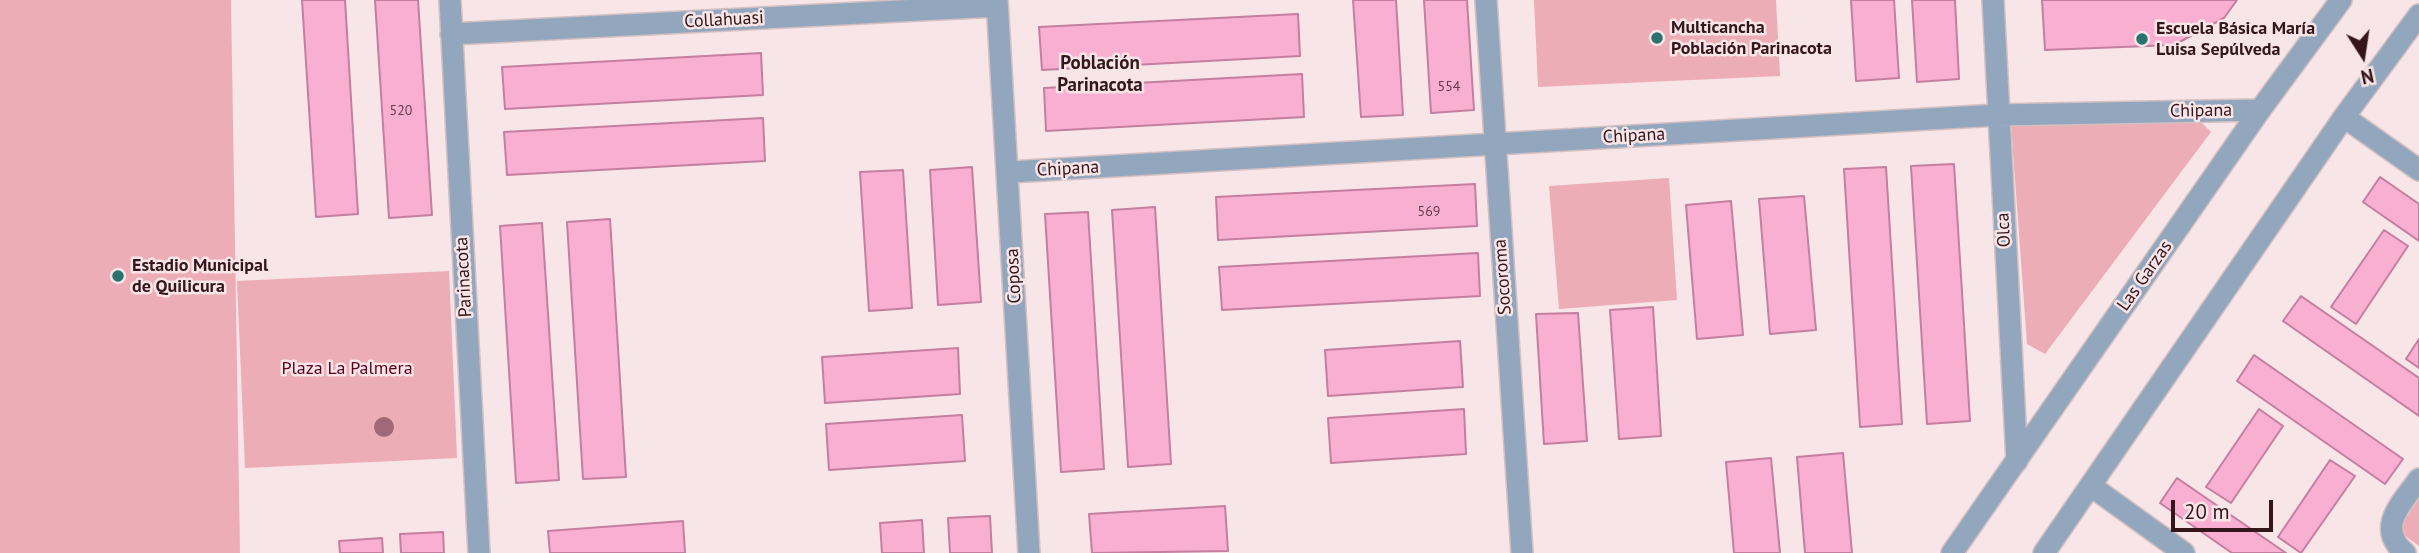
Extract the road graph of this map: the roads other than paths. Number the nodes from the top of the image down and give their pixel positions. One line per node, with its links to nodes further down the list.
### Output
1 (450, 0): 8 (street, Parinacota)
2 (1486, 0): 12 (street, Socoroma)
3 (1993, 0): 10 (street, Olca)
4 (2341, 0): 9 (street, Las Garzas)
5 (997, 3): 6 (street, Collahuasi); 14 (street, Coposa)
6 (859, 7): 8 (street, Collahuasi)
7 (2419, 15): 11 (street)
8 (451, 34): 18 (street, Parinacota)
9 (2260, 110): 10 (street, Chipana); 15 (street, Las Garzas)
10 (1998, 115): 12 (street, Chipana); 15 (street, Olca)
11 (2344, 117): 13 (street); 17 (street)
12 (1494, 145): 14 (street, Chipana); 20 (street, Socoroma)
13 (2419, 170)
14 (1009, 173): 19 (street, Coposa)
15 (2017, 461): 21 (street, Las Garzas)
16 (2419, 479): 24 (street)
17 (2091, 486): 22 (street); 23 (street)
18 (479, 553)
19 (1029, 553)
20 (1522, 553)
21 (1952, 553)
22 (2044, 553)
23 (2184, 553)
24 (2404, 553)

